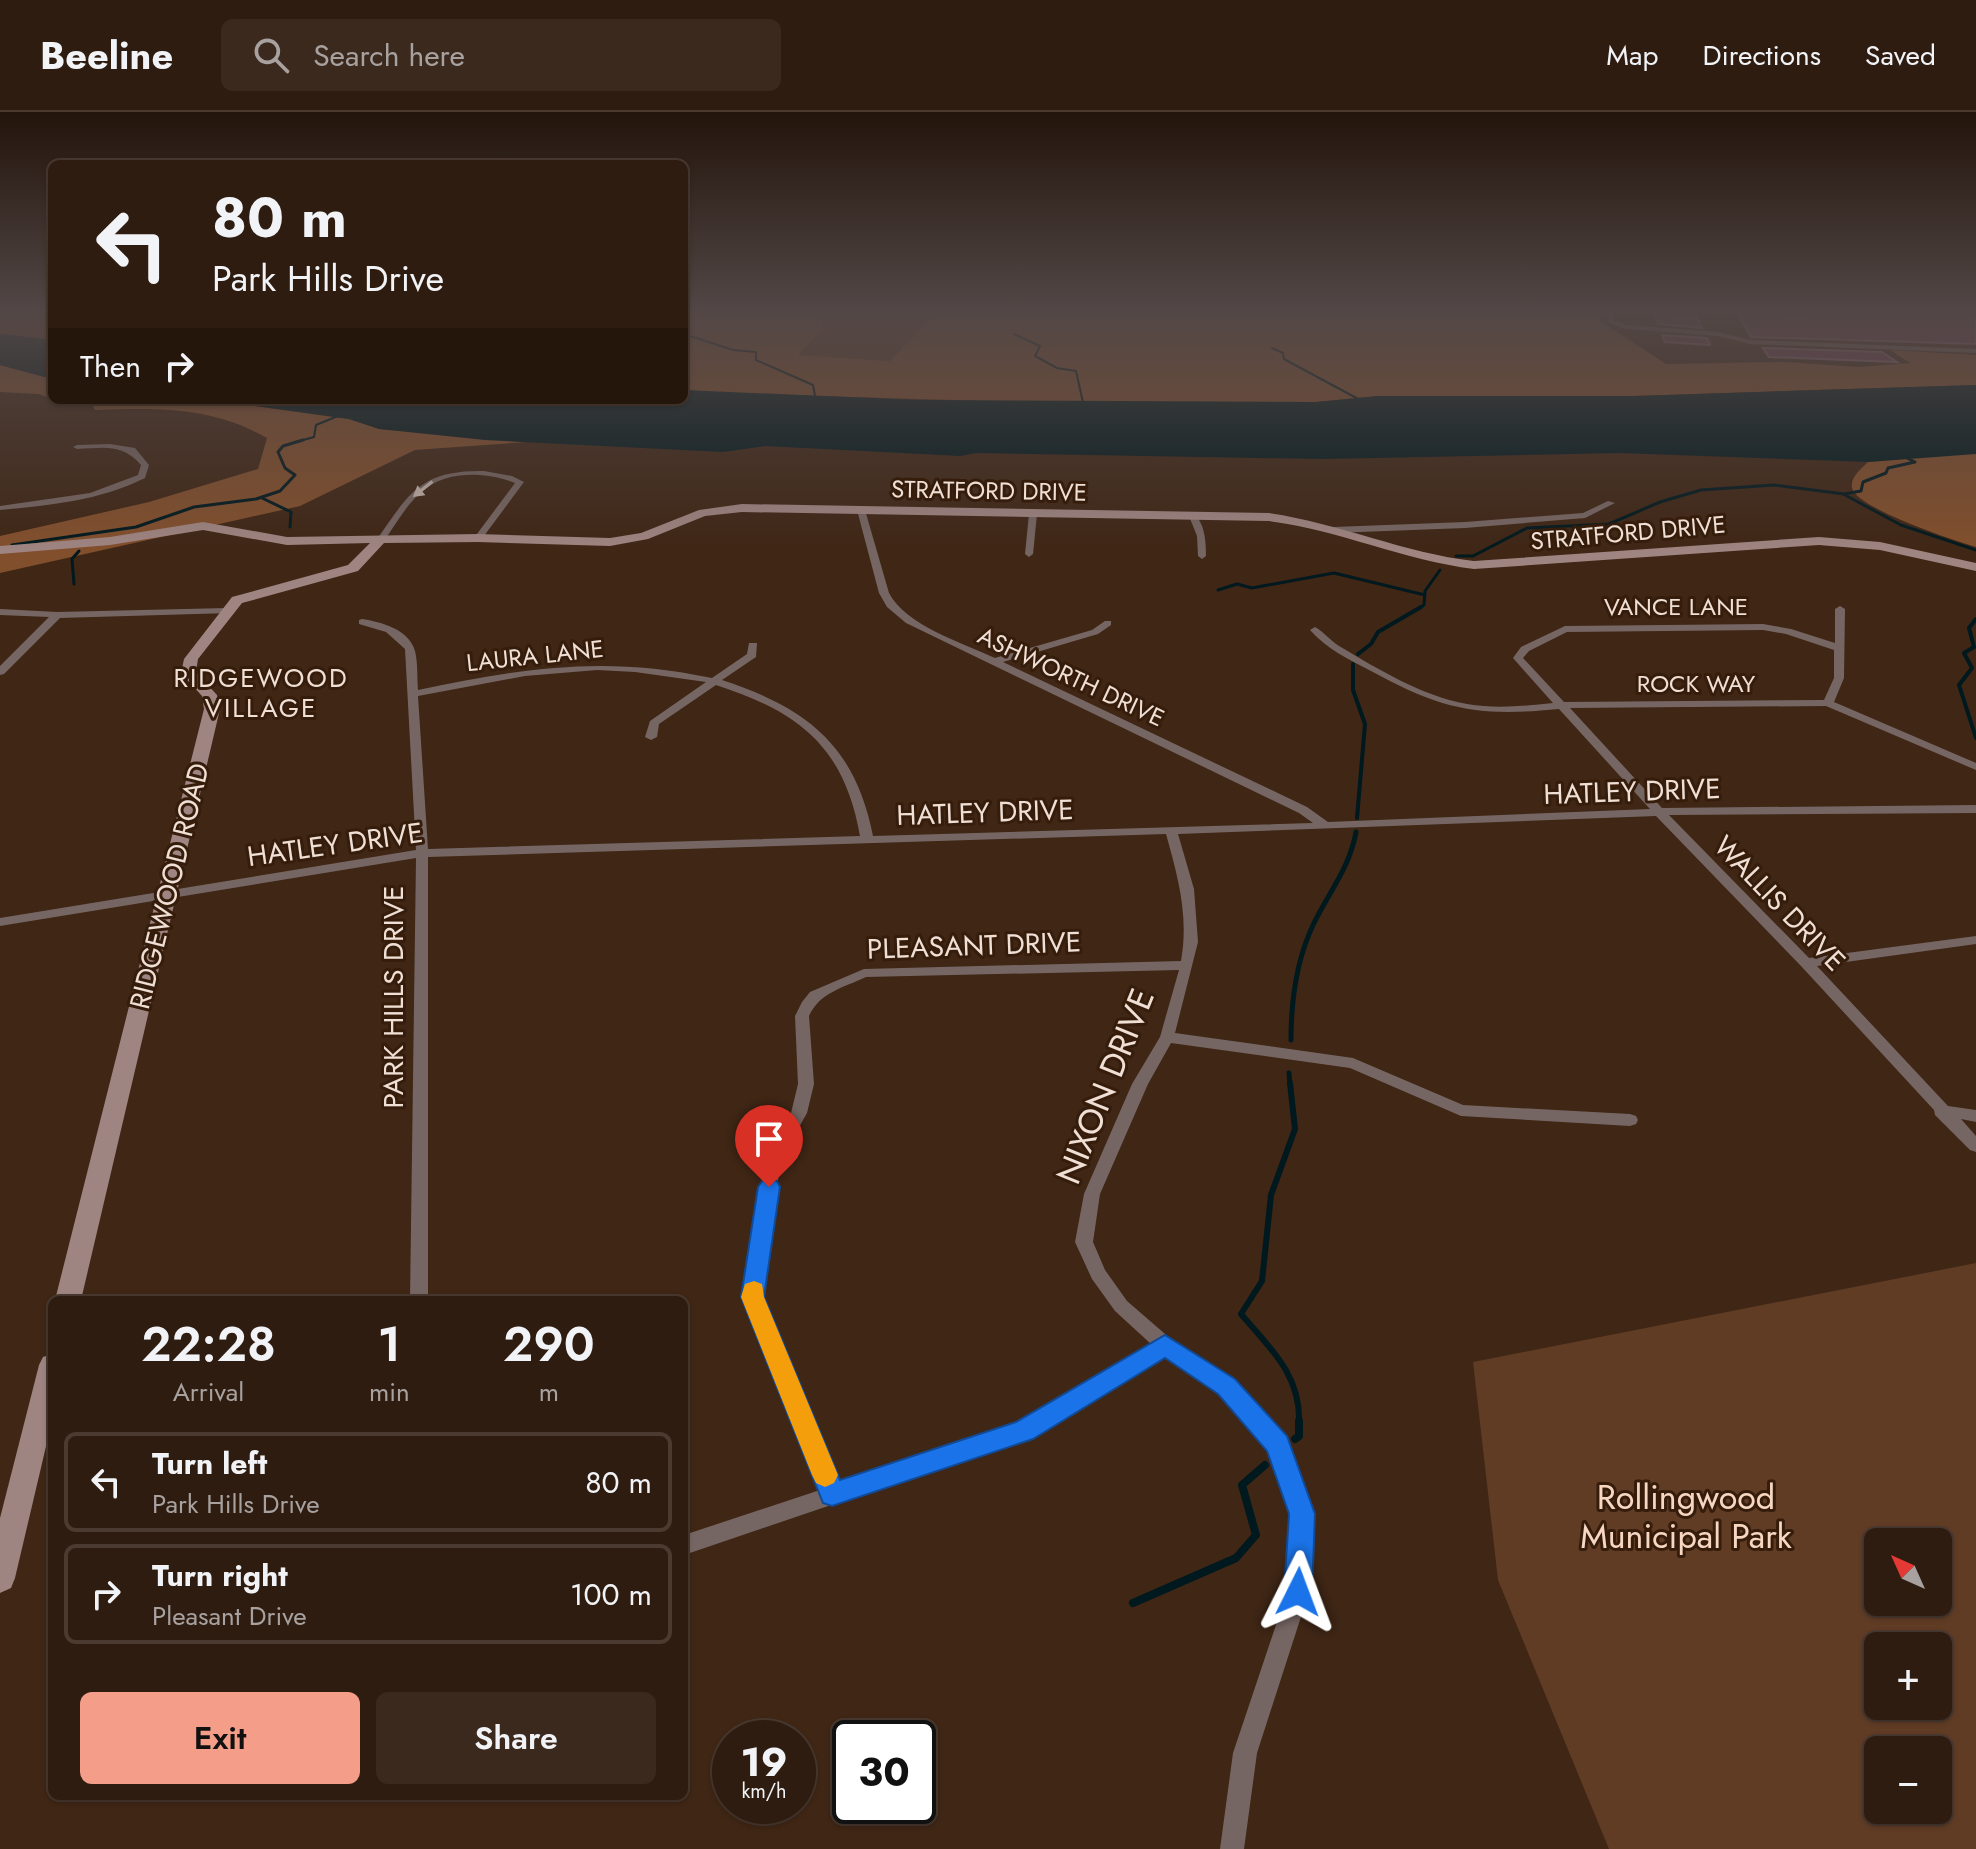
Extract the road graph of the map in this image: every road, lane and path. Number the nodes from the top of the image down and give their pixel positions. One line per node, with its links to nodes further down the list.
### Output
1 (77, 447): 3 (street)
2 (1611, 503): 7 (street)
3 (0, 508)
4 (861, 510): 5 (street, STRATFORD DRIVE); 8 (street, STRATFORD DRIVE); 24 (street, ASHWORTH DRIVE)
5 (1033, 514): 6 (street, STRATFORD DRIVE); 11 (street)
6 (1193, 516): 7 (street, STRATFORD DRIVE); 12 (street)
7 (1333, 530): 13 (street, STRATFORD DRIVE)
8 (478, 538): 9 (street, STRATFORD DRIVE); 9 (street, one-way to 9)
9 (379, 542): 10 (street, STRATFORD DRIVE); 15 (street, RIDGEWOOD ROAD)
10 (0, 550)
11 (1029, 554)
12 (1202, 556)
13 (1976, 567)
14 (1840, 609): 22 (street)
15 (227, 611): 17 (street); 38 (street, RIDGEWOOD ROAD)
16 (0, 612): 17 (street)
17 (57, 615): 25 (street)
18 (362, 622): 27 (street, PARK HILLS DRIVE)
19 (1108, 623): 24 (street)
20 (1315, 630): 29 (street, ROCK WAY)
21 (753, 645): 26 (street)
22 (1841, 649): 23 (street, VANCE LANE); 28 (street)
23 (1518, 658): 29 (street, WALLIS DRIVE)
24 (994, 662): 34 (street, ASHWORTH DRIVE)
25 (0, 672)
26 (713, 681): 27 (street, LAURA LANE); 30 (street); 36 (street, LAURA LANE)
27 (413, 694): 37 (street, PARK HILLS DRIVE)
28 (1828, 703): 29 (street, ROCK WAY); 31 (street)
29 (1564, 705): 33 (street, WALLIS DRIVE)
30 (651, 737)
31 (1976, 767)
32 (1976, 809): 33 (street, HATLEY DRIVE)
33 (1659, 812): 34 (street, HATLEY DRIVE); 41 (street, WALLIS DRIVE)
34 (1325, 826): 35 (street, HATLEY DRIVE)
35 (1171, 830): 36 (street, HATLEY DRIVE); 42 (street, NIXON DRIVE)
36 (867, 839): 37 (street, HATLEY DRIVE)
37 (422, 853): 38 (street, HATLEY DRIVE); 49 (street, PARK HILLS DRIVE)
38 (167, 893): 39 (street, HATLEY DRIVE); 48 (street, RIDGEWOOD ROAD)
39 (3, 925)
40 (1976, 940): 41 (street)
41 (1806, 963): 44 (street, WALLIS DRIVE)
42 (1187, 965): 43 (street, NIXON DRIVE); 52 (street, PLEASANT DRIVE)
43 (1167, 1037): 46 (street); 50 (street, NIXON DRIVE)
44 (1941, 1111): 45 (street); 47 (street, WALLIS DRIVE)
45 (1976, 1116)
46 (1630, 1120)
47 (1976, 1146)
48 (69, 1296)
49 (419, 1296)
50 (1165, 1345): 52 (street); 55 (street, NIXON DRIVE)
51 (48, 1381): 54 (street)
52 (832, 1494): 53 (street)
53 (688, 1544)
54 (0, 1578)
55 (1232, 1849)

